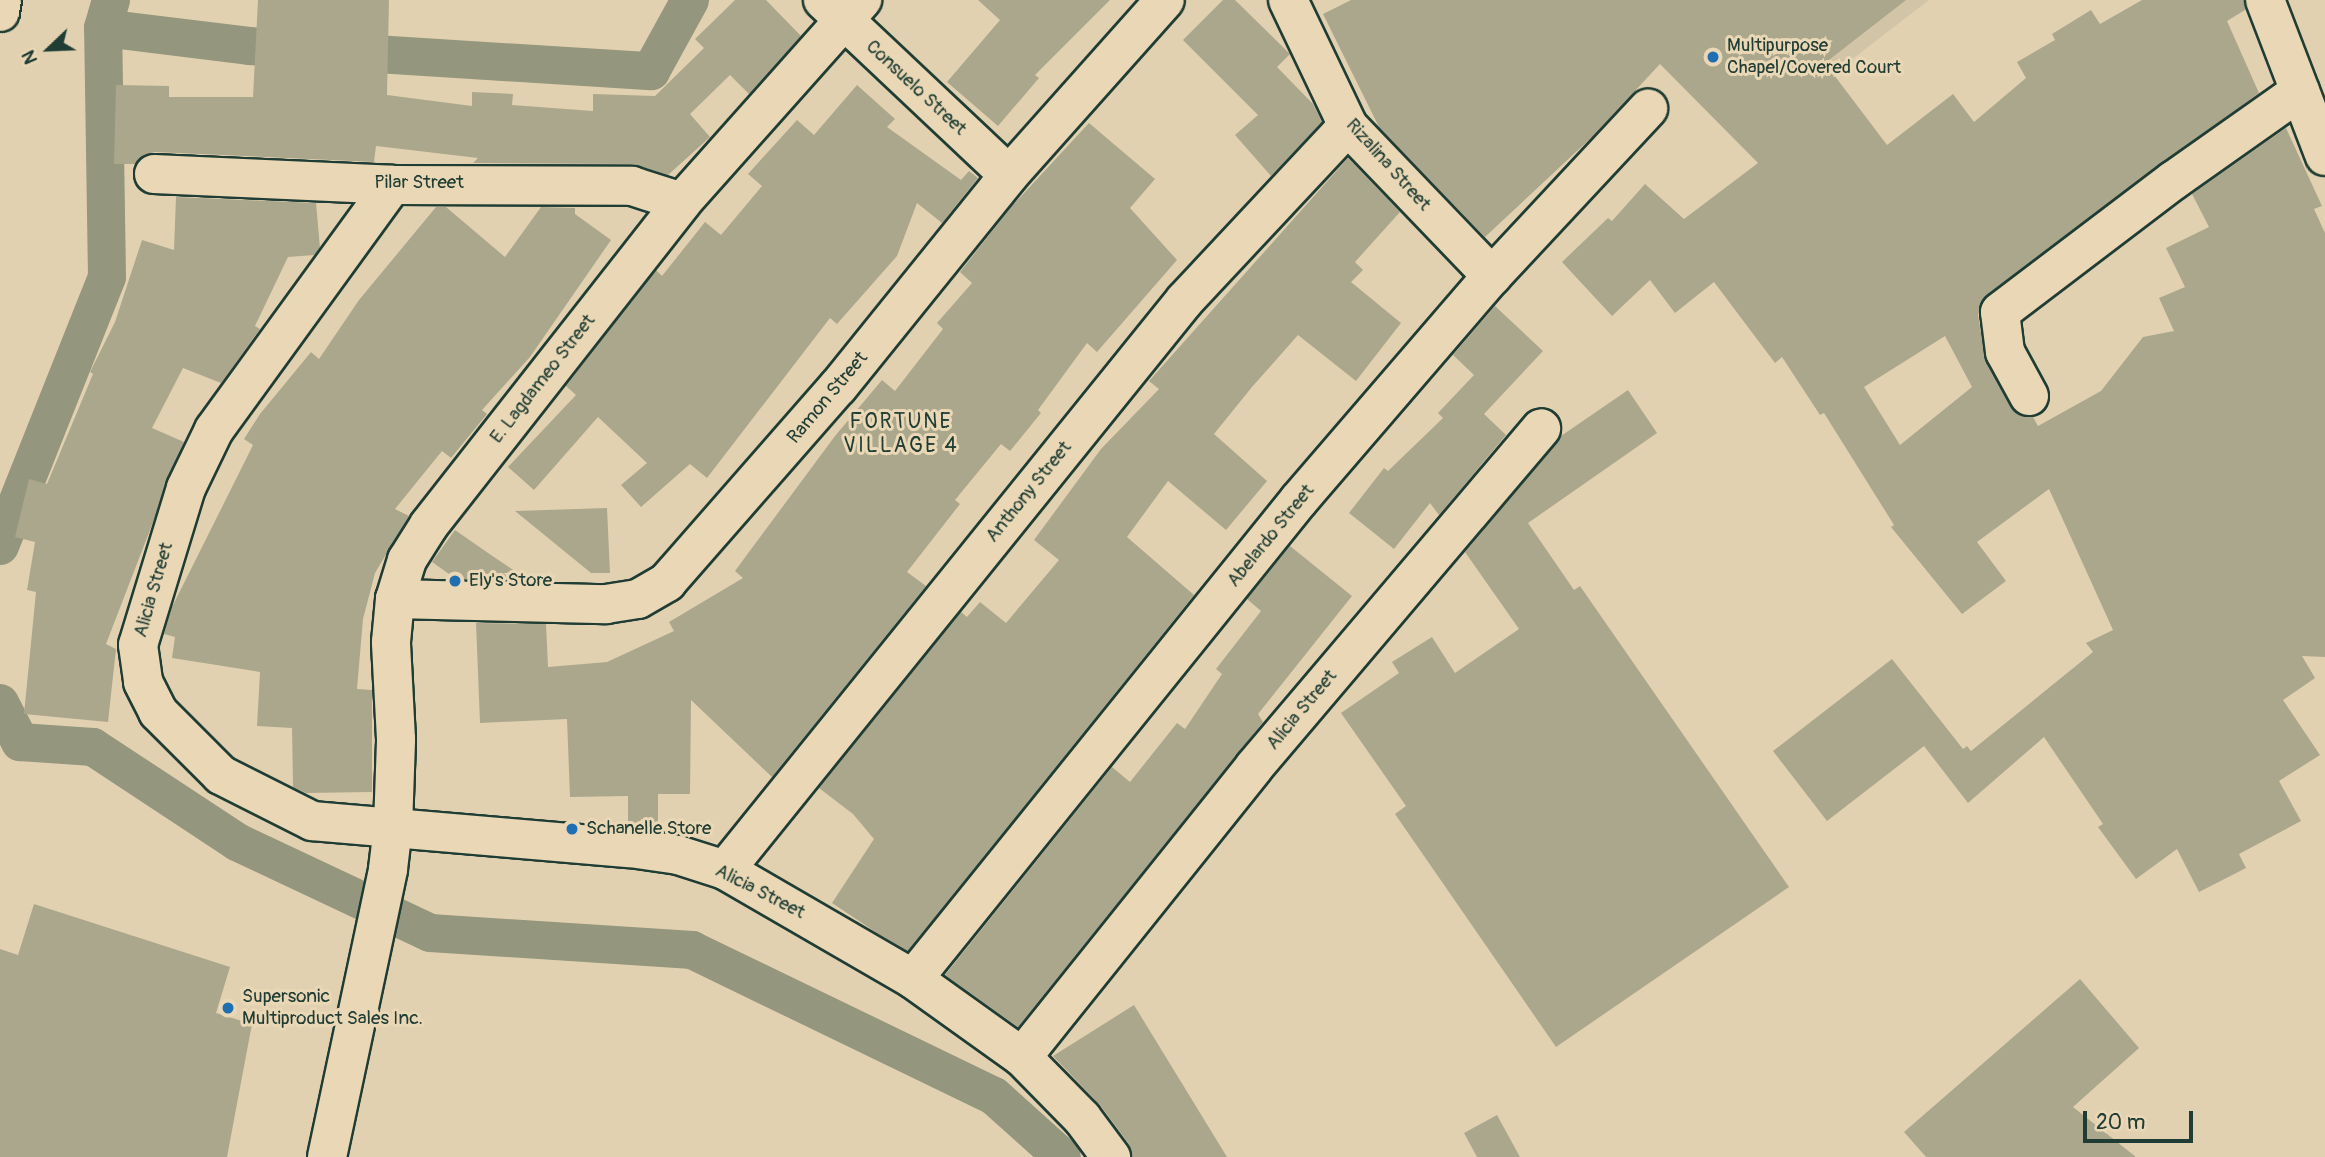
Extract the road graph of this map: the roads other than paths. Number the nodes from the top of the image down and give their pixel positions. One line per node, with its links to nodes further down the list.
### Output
1 (2, 0): 6 (street)
2 (1165, 0): 12 (street, Ramon Street)
3 (1287, 0): 9 (street, Rizalina Street)
4 (2277, 5): 7 (street)
5 (843, 7): 12 (street, Consuelo Street); 14 (street, E. Lagdameo Street)
6 (0, 12)
7 (2301, 91): 10 (street); 16 (street)
8 (1648, 109): 15 (street, Abelardo Street)
9 (1348, 126): 15 (street, Rizalina Street); 20 (street, Anthony Street)
10 (2325, 156)
11 (154, 174): 13 (street, Pilar Street)
12 (1009, 175): 18 (street, Ramon Street)
13 (392, 184): 14 (street, Pilar Street); 19 (street, Alicia Street)
14 (682, 202): 18 (street, E. Lagdameo Street)
15 (1492, 276): 21 (street, Abelardo Street)
16 (2029, 396)
17 (1541, 428): 22 (street, Alicia Street)
18 (394, 599): 19 (street, E. Lagdameo Street)
19 (393, 827): 20 (street, Alicia Street); 23 (street, E. Lagdameo Street)
20 (725, 870): 21 (street, Alicia Street)
21 (913, 979): 22 (street, Alicia Street)
22 (1022, 1057): 24 (street)
23 (327, 1157)
24 (1111, 1157)

